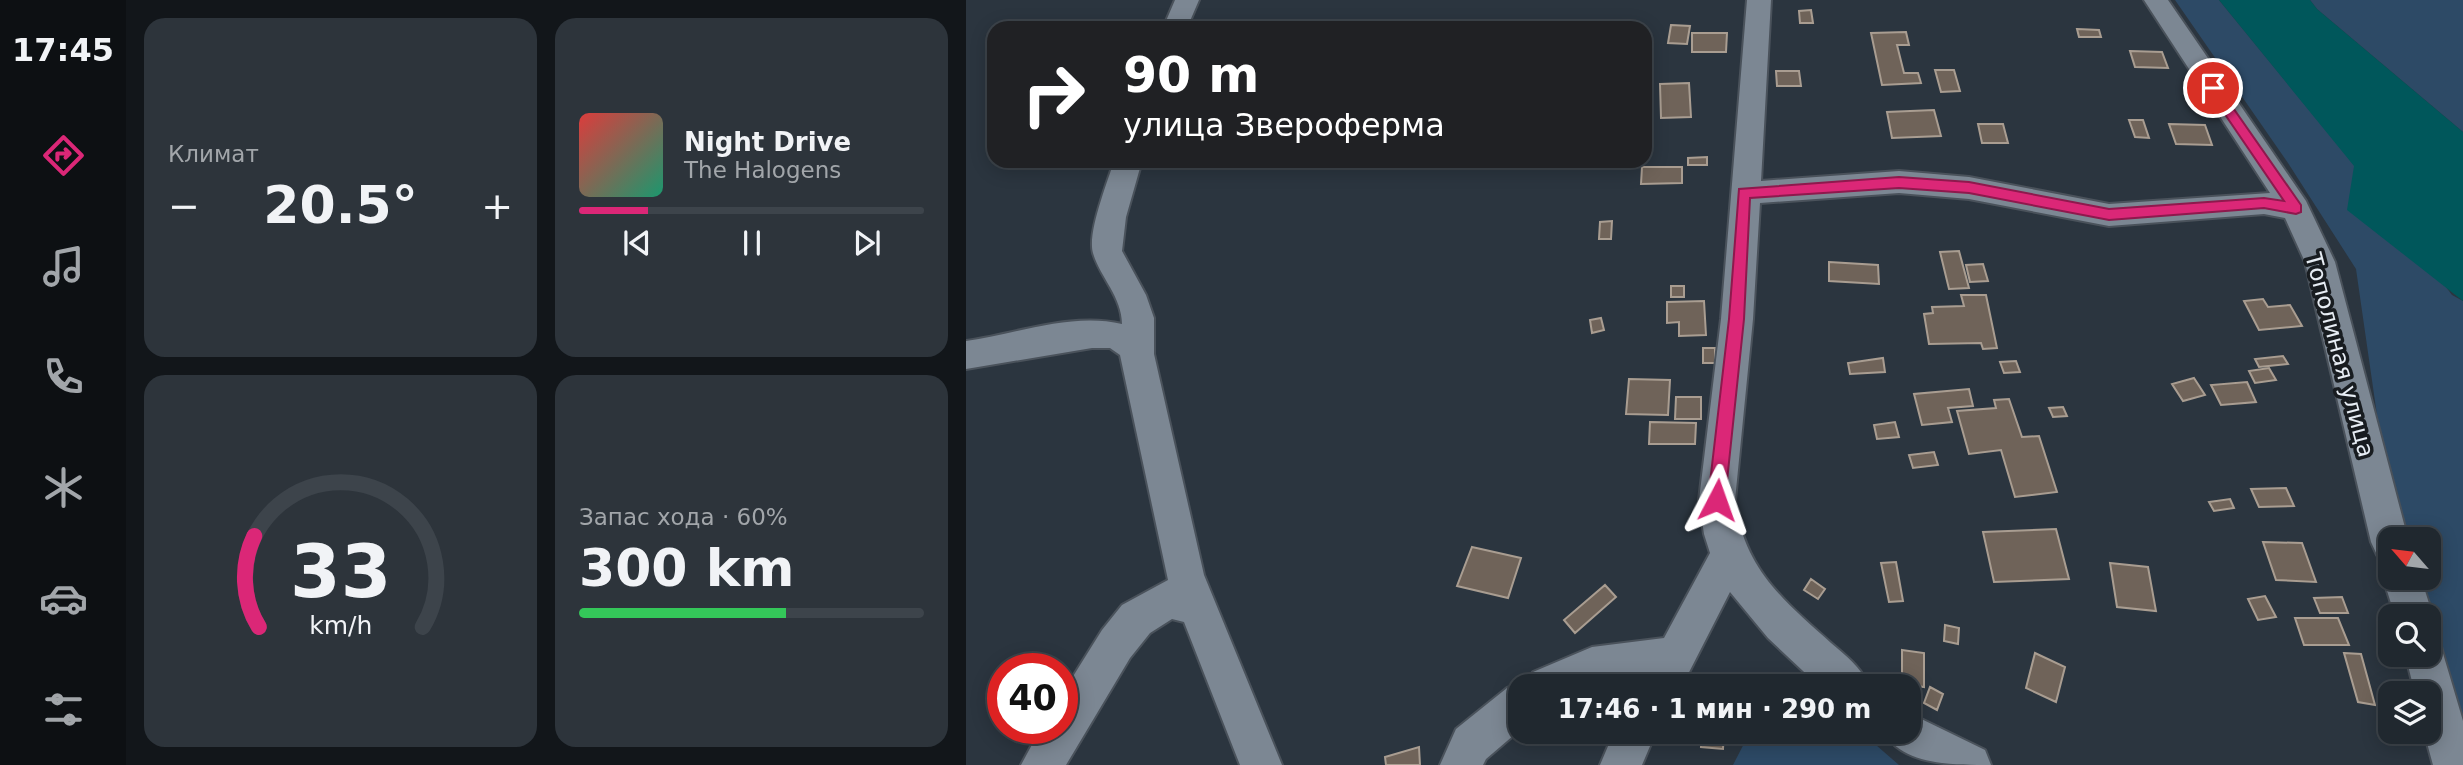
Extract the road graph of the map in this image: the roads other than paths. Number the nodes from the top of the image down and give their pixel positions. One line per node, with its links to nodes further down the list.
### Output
1 (1186, 0): 4 (street)
2 (1759, 0): 6 (street)
3 (2156, 0): 7 (street, Тополиная улица)
4 (1178, 21)
5 (1126, 168): 8 (street)
6 (1744, 193): 7 (street); 11 (street)
7 (2296, 209): 10 (street, Тополиная улица)
8 (1138, 354): 9 (street); 12 (street)
9 (966, 355)
10 (2386, 527)
11 (1729, 555): 14 (street); 16 (street)
12 (1197, 605): 20 (street); 21 (street)
13 (2428, 667): 25 (street)
14 (1667, 672): 15 (street)
15 (1575, 674)
16 (1837, 674)
17 (1508, 713): 22 (street)
18 (1921, 742): 24 (street)
19 (1630, 744): 23 (street)
20 (1042, 765)
21 (1261, 765)
22 (1461, 765)
23 (1622, 765)
24 (1970, 765)
25 (2454, 765)

